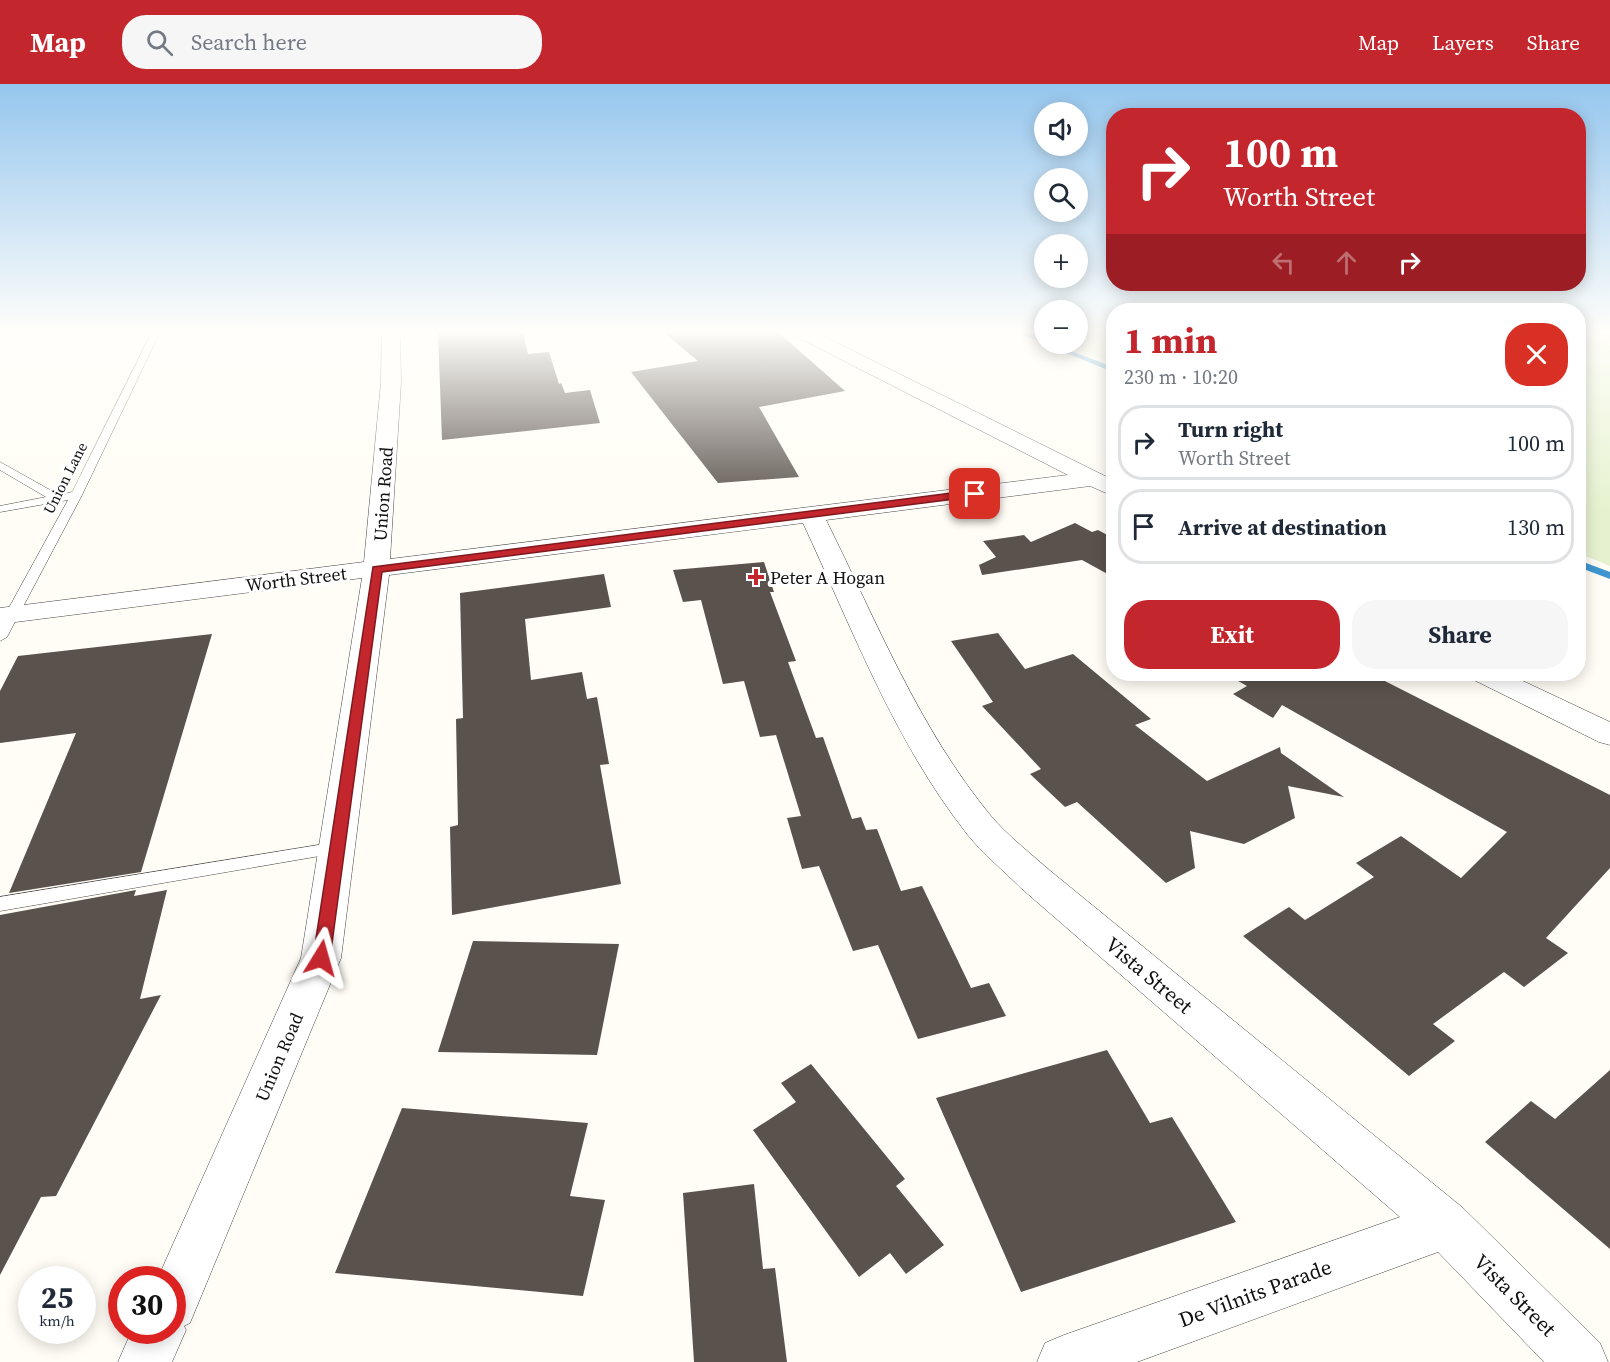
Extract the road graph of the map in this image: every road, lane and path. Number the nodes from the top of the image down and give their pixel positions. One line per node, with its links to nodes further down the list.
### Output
1 (127, 392): 6 (lane, Union Lane)
2 (390, 392): 10 (street, Union Road)
3 (919, 392): 5 (street)
4 (0, 465): 7 (lane)
5 (1102, 484): 9 (street, Worth Street)
6 (76, 495): 7 (lane); 11 (lane, Union Lane)
7 (57, 498): 8 (lane)
8 (0, 509)
9 (811, 514): 10 (street, Worth Street); 16 (street, Vista Street)
10 (377, 569): 11 (street, Worth Street); 14 (street, Union Road)
11 (4, 623)
12 (1499, 681): 13 (street)
13 (1610, 735)
14 (337, 848): 15 (lane); 17 (street, Union Road)
15 (0, 904)
16 (1446, 1225): 20 (street, De Vilnits Parade); 21 (street, Vista Street)
17 (186, 1272)
18 (153, 1344): 19 (street)
19 (145, 1362)
20 (1064, 1362)
21 (1581, 1362)

